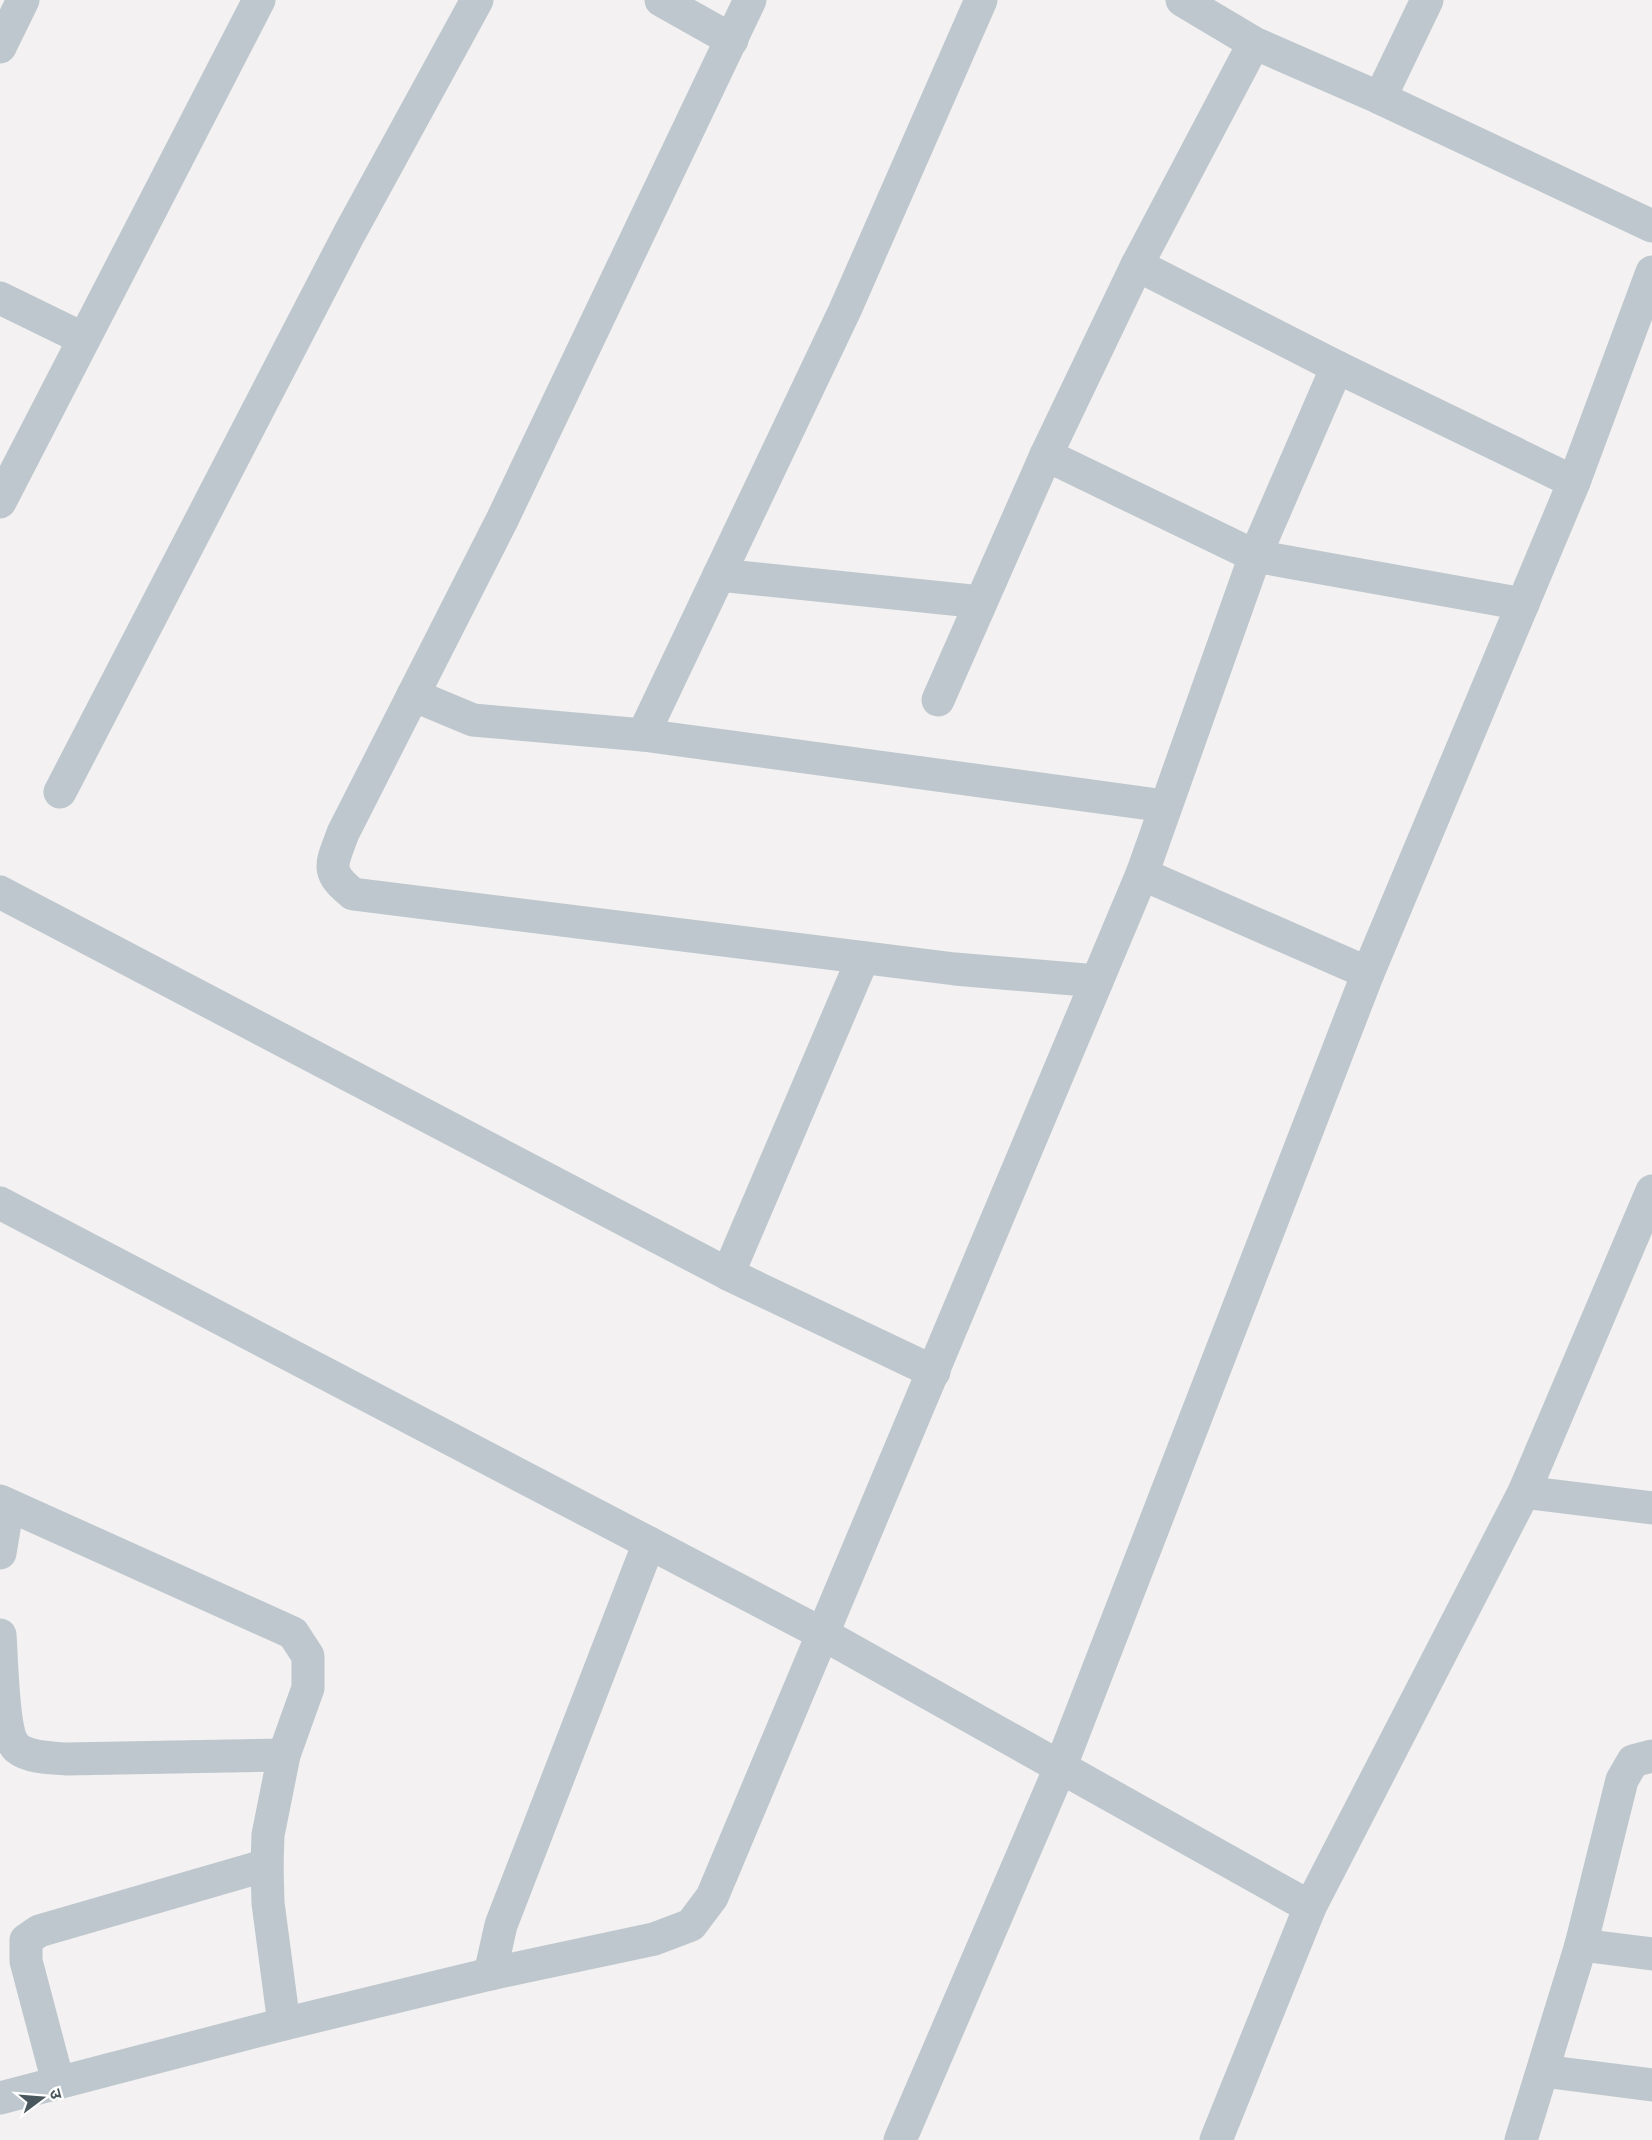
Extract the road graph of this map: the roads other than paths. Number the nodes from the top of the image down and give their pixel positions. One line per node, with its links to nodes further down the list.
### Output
1 (23, 0): 11 (street)
2 (259, 0): 17 (street)
3 (477, 0): 29 (street)
4 (661, 0): 9 (street)
5 (750, 0): 9 (street)
6 (981, 0): 23 (street)
7 (1182, 0): 10 (street)
8 (1427, 0): 12 (street)
9 (732, 40): 26 (street)
10 (1254, 43): 12 (street); 14 (street)
11 (0, 47)
12 (1380, 98): 13 (street)
13 (1652, 226)
14 (1137, 265): 18 (street); 19 (street)
15 (1652, 272): 20 (street)
16 (0, 298): 17 (street)
17 (84, 339): 21 (street)
18 (1337, 367): 20 (street); 22 (street)
19 (1046, 455): 22 (street); 24 (street)
20 (1574, 482): 25 (street)
21 (0, 502)
22 (1255, 556): 25 (street); 30 (street)
23 (719, 575): 24 (street); 28 (street)
24 (981, 602): 27 (street)
25 (1523, 604): 34 (street)
26 (413, 695): 28 (street); 33 (street)
27 (938, 700)
28 (643, 735): 30 (street)
29 (60, 792)
30 (1165, 806): 31 (street)
31 (1142, 874): 34 (street); 35 (street)
32 (0, 892): 39 (street)
33 (863, 958): 35 (street); 39 (street)
34 (1368, 973): 50 (street)
35 (1097, 981): 40 (street)
36 (1652, 1191): 38 (street)
37 (0, 1203): 44 (street)
38 (1644, 1230): 41 (street)
39 (728, 1274): 40 (street)
40 (933, 1372): 46 (street)
41 (1524, 1492): 43 (street); 52 (street)
42 (4, 1503): 45 (street); 48 (street)
43 (1652, 1508)
44 (649, 1543): 46 (street); 55 (street)
45 (0, 1553)
46 (821, 1633): 50 (street); 55 (street)
47 (0, 1635): 48 (street)
48 (284, 1755): 51 (street)
49 (1652, 1756): 53 (street)
50 (1060, 1768): 52 (street); 61 (street)
51 (267, 1865): 56 (street); 58 (street)
52 (1310, 1908): 62 (street)
53 (1581, 1945): 54 (street); 57 (street)
54 (1652, 1954)
55 (490, 1974): 56 (street)
56 (284, 2024): 58 (street)
57 (1544, 2071): 59 (street); 63 (street)
58 (58, 2082): 60 (street)
59 (1652, 2085)
60 (0, 2098)
61 (900, 2140)
62 (1216, 2140)
63 (1521, 2140)

